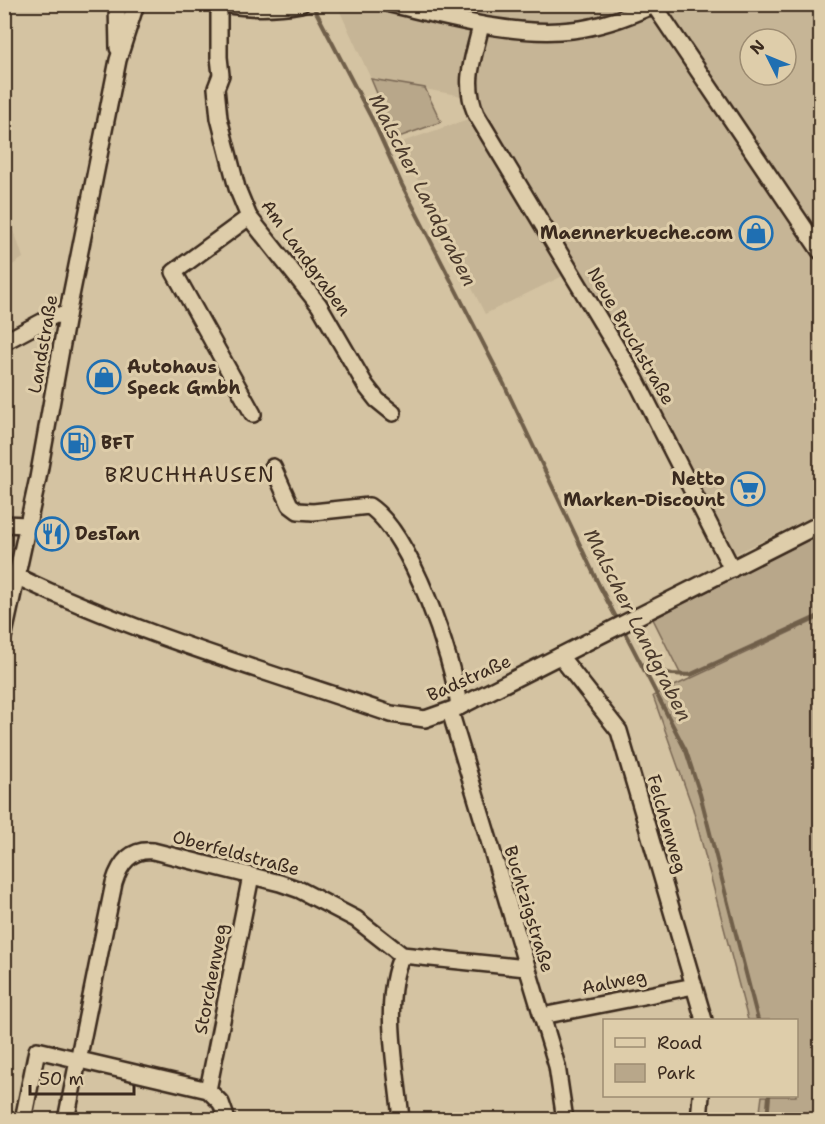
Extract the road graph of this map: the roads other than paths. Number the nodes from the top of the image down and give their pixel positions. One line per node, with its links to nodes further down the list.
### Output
1 (221, 4): 4 (street); 7 (street, Am Landgraben)
2 (390, 4): 6 (street)
3 (129, 5): 9 (street, Landstraße)
4 (300, 5)
5 (655, 5): 6 (street); 8 (street)
6 (481, 25): 18 (street, Neue Bruchstraße)
7 (249, 217): 11 (street, Am Landgraben); 12 (street)
8 (820, 250)
9 (67, 316): 10 (street); 17 (street, Landstraße)
10 (4, 342)
11 (393, 413)
12 (253, 414)
13 (273, 467): 22 (street, Buchtzigstraße)
14 (4, 515): 15 (street)
15 (5, 524): 17 (street)
16 (820, 524): 18 (street, Badstraße)
17 (27, 525): 19 (street, Landstraße)
18 (732, 569): 21 (street, Badstraße)
19 (16, 576): 20 (street, Landstraße); 22 (street, Badstraße)
20 (4, 634)
21 (560, 656): 22 (street, Badstraße); 26 (street, Felchenweg)
22 (455, 709): 25 (street, Buchtzigstraße)
23 (251, 876): 24 (street, Oberfeldstraße); 29 (street, Oberfeldstraße); 30 (street, Storchenweg)
24 (402, 956): 25 (street); 35 (street)
25 (526, 968): 27 (street, Buchtzigstraße)
26 (694, 986): 27 (street, Aalweg); 28 (street, Felchenweg)
27 (542, 1016): 36 (street, Buchtzigstraße)
28 (704, 1019)
29 (79, 1060): 30 (street); 32 (street); 33 (street, Oberfeldstraße)
30 (208, 1090): 34 (street)
31 (701, 1097): 37 (street)
32 (23, 1119)
33 (66, 1119)
34 (227, 1119)
35 (402, 1119)
36 (565, 1119)
37 (699, 1119)

